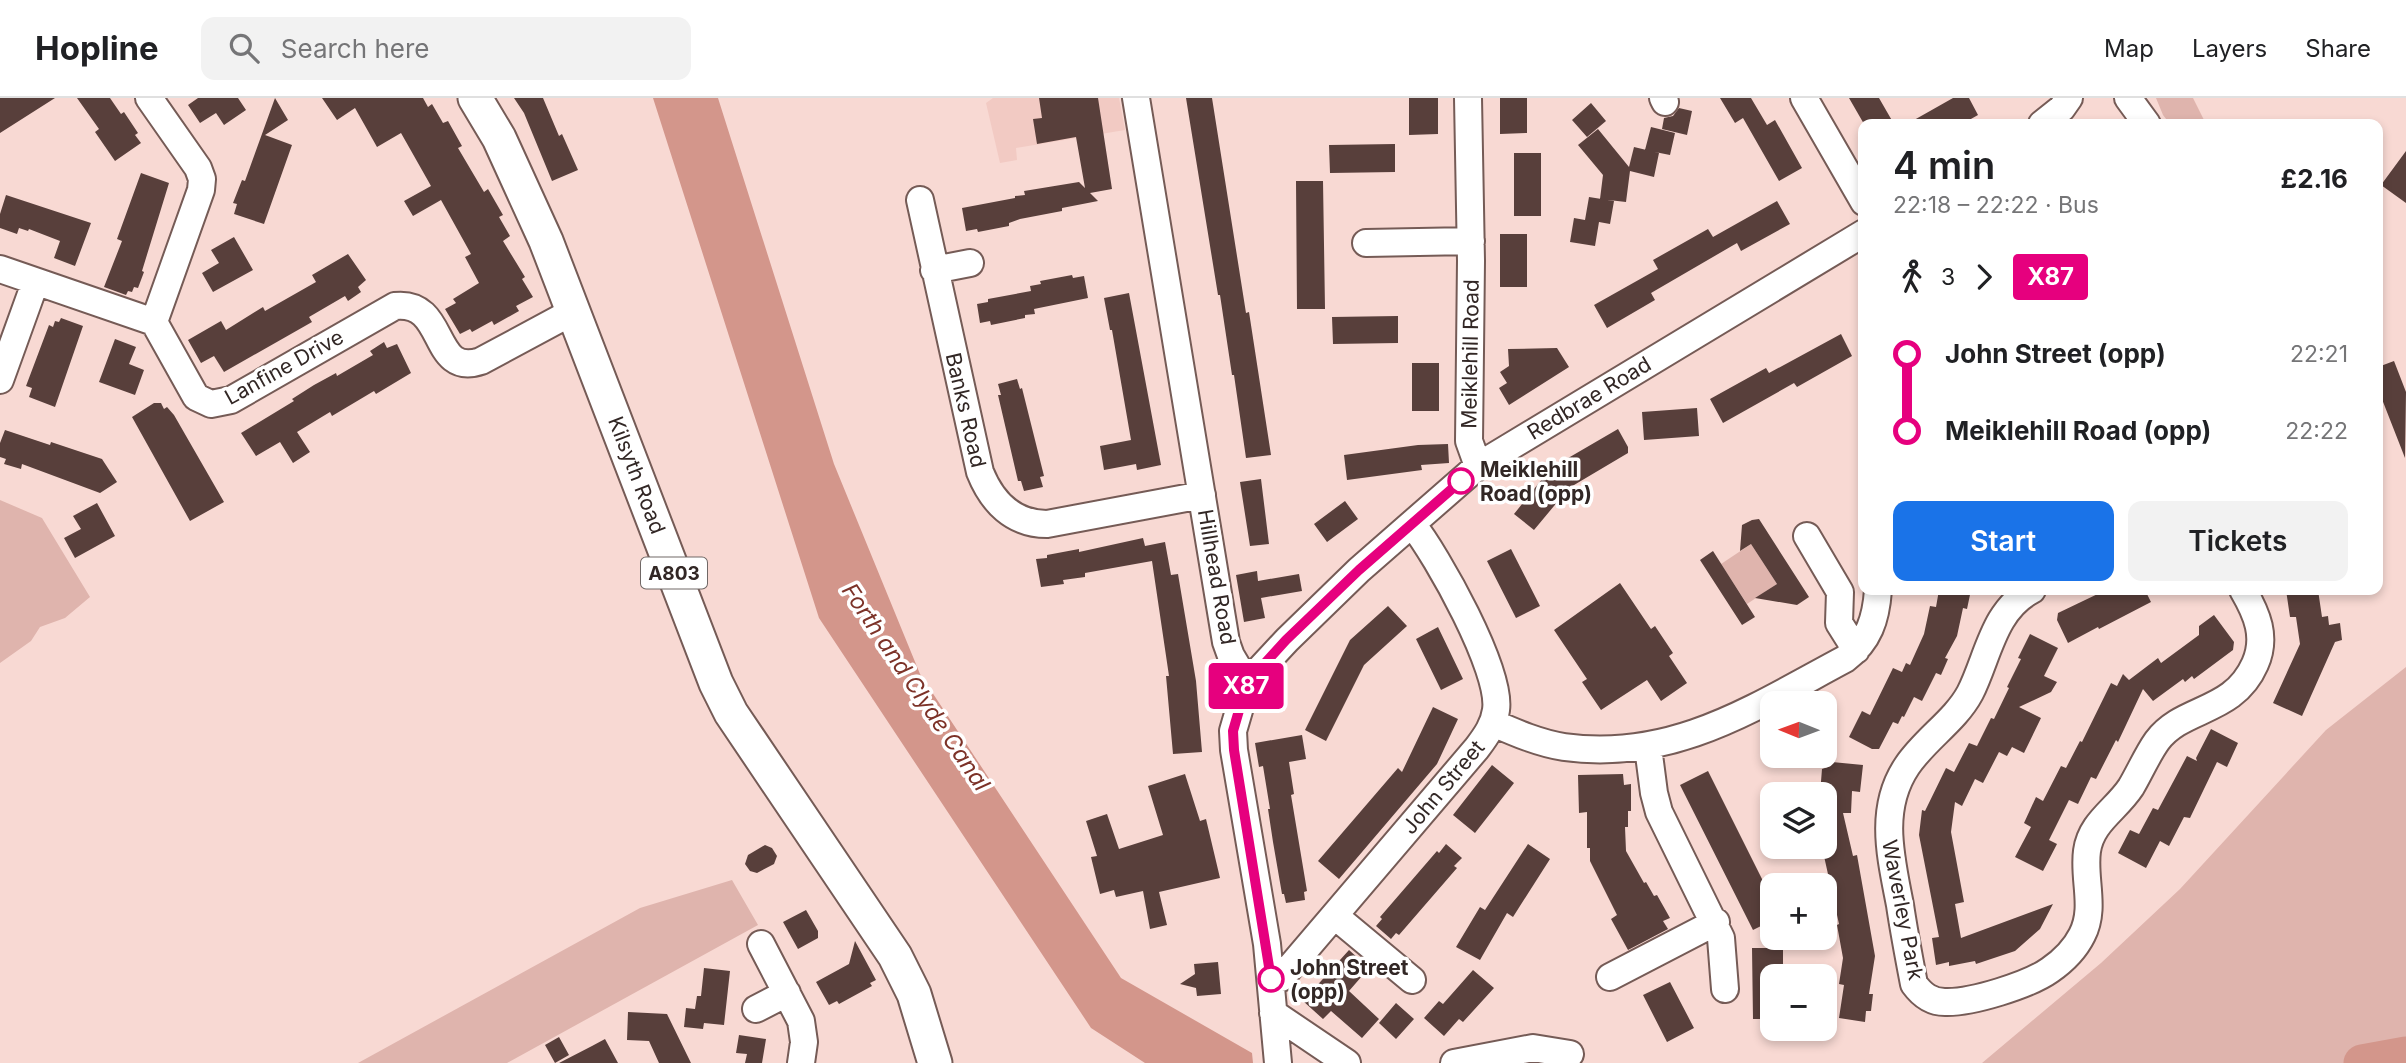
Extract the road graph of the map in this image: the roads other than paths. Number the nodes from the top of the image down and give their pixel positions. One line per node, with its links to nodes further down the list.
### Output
1 (149, 98): 20 (street)
2 (475, 98): 19 (main road, Kilsyth Road / A803)
3 (1136, 98): 23 (street, Hillhead Road)
4 (1468, 98): 13 (street, Meiklehill Road)
5 (1804, 98): 10 (street)
6 (2069, 98): 8 (street)
7 (2128, 98): 9 (street)
8 (2048, 119)
9 (2143, 119)
10 (1858, 192)
11 (920, 200): 17 (street, Banks Road)
12 (1858, 237): 22 (street, Redbrae Road)
13 (1471, 241): 14 (street); 22 (street, Meiklehill Road)
14 (1366, 243)
15 (970, 263): 17 (street)
16 (0, 269): 18 (street)
17 (934, 270): 23 (street, Banks Road)
18 (35, 283): 20 (street); 21 (street)
19 (573, 311): 20 (street, Lanfine Drive); 43 (main road, Kilsyth Road / A803)
20 (154, 323)
21 (0, 380)
22 (1478, 466): 24 (street, Redbrae Road)
23 (1202, 495): 30 (street, Hillhead Road)
24 (1412, 524): 30 (street, Redbrae Road); 31 (street, John Street)
25 (1807, 536): 29 (street)
26 (1877, 595): 29 (street)
27 (2022, 595): 28 (street, Waverley Park)
28 (2246, 595)
29 (1856, 650): 32 (street)
30 (1247, 683): 37 (street)
31 (1493, 723): 32 (street); 33 (street, John Street)
32 (1648, 747): 34 (street)
33 (1335, 916): 37 (street, John Street); 38 (street)
34 (1716, 922): 36 (street); 39 (street)
35 (761, 944): 40 (street)
36 (1610, 977)
37 (1271, 979): 42 (street)
38 (1412, 980)
39 (1725, 989)
40 (786, 993): 41 (street); 46 (street)
41 (756, 1009)
42 (1273, 1013): 45 (street); 49 (street)
43 (922, 1022): 47 (main road); 48 (main road, Kilsyth Road / A803)
44 (1570, 1054): 50 (street)
45 (1277, 1057)
46 (801, 1063)
47 (912, 1063)
48 (935, 1063)
49 (1347, 1063)
50 (1454, 1063)

